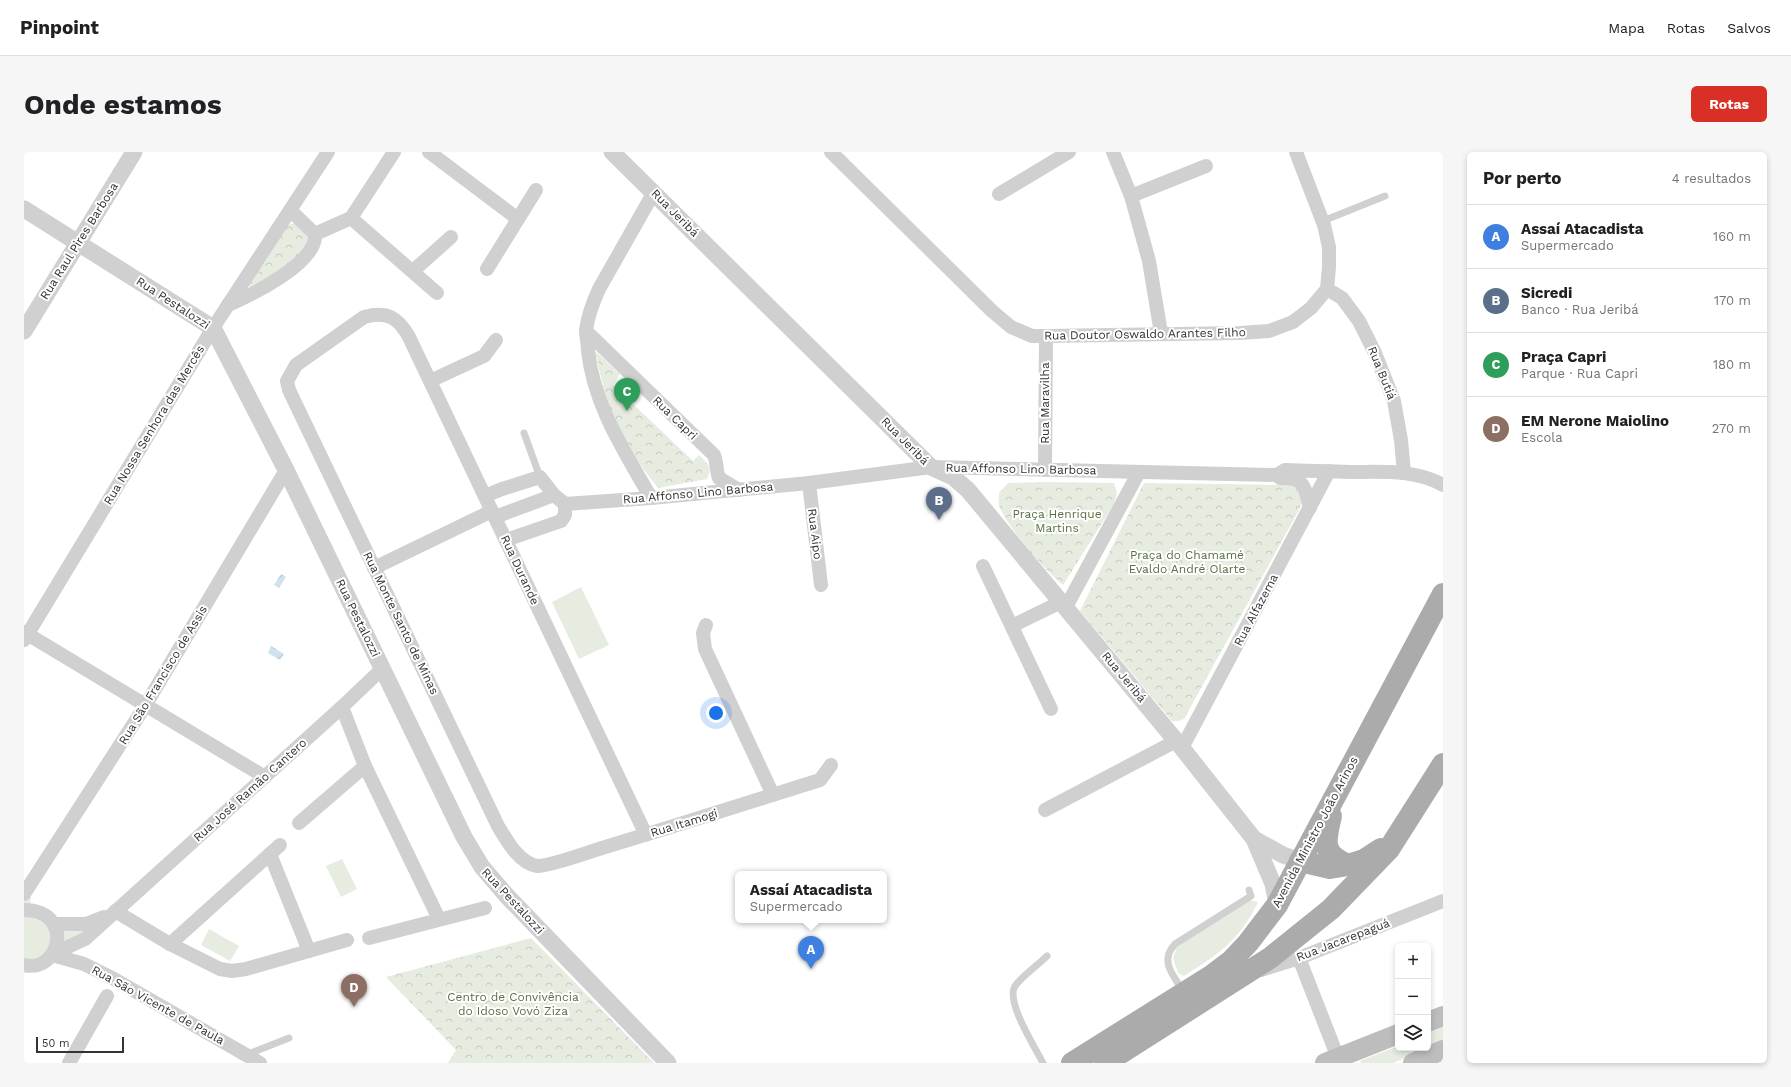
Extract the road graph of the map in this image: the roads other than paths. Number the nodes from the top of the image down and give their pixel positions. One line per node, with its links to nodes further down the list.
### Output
1 (134, 152): 23 (street, Rua Raul Pires Barbosa)
2 (328, 152): 17 (street, Rua Nossa Senhora das Mercês)
3 (394, 152): 18 (street)
4 (429, 152): 19 (street)
5 (612, 152): 12 (street, Rua Jeribá)
6 (830, 152): 33 (street, Rua Doutor Oswaldo Arantes Filho)
7 (1069, 152): 13 (street)
8 (1113, 152): 14 (street)
9 (1298, 153): 20 (street)
10 (1206, 166): 14 (street)
11 (536, 190): 19 (street)
12 (654, 192): 31 (street); 38 (street, Rua Jeribá)
13 (999, 194)
14 (1131, 196): 32 (street)
15 (1385, 196): 20 (lane)
16 (24, 209): 23 (street, Rua Pestalozzi)
17 (291, 211): 21 (street); 28 (street, Rua Nossa Senhora das Mercês)
18 (350, 218): 21 (street); 25 (street)
19 (518, 219): 24 (street)
20 (1323, 221): 26 (street)
21 (315, 234): 28 (street)
22 (451, 237): 25 (street)
23 (78, 242): 29 (street, Rua Pestalozzi); 30 (street, Rua Raul Pires Barbosa)
24 (487, 269)
25 (413, 271): 27 (street)
26 (1327, 289): 32 (street, Rua Doutor Oswaldo Arantes Filho); 43 (street, Rua Butiá)
27 (437, 293)
28 (228, 305): 29 (street, Rua Nossa Senhora das Mercês)
29 (213, 328): 39 (street, Rua Pestalozzi); 63 (street, Rua Nossa Senhora das Mercês)
30 (24, 331)
31 (586, 331): 48 (street, Rua Capri); 51 (street)
32 (1161, 333): 33 (street, Rua Doutor Oswaldo Arantes Filho)
33 (1046, 336): 40 (street, Rua Maravilha)
34 (496, 340): 36 (street)
35 (290, 374): 36 (street, Rua Durande); 57 (street, Rua Monte Santo de Minas)
36 (430, 381): 49 (street, Rua Durande)
37 (524, 433): 45 (lane)
38 (931, 467): 40 (street, Rua Affonso Lino Barbosa); 46 (street, Rua Affonso Lino Barbosa); 60 (street, Rua Jeribá)
39 (286, 470): 64 (street, Rua Pestalozzi); 65 (street, Rua São Francisco de Assis)
40 (1045, 470): 41 (street, Rua Affonso Lino Barbosa)
41 (1139, 472): 44 (street, Rua Affonso Lino Barbosa); 60 (street)
42 (1329, 472): 43 (street, Rua Affonso Lino Barbosa); 44 (street, Rua Affonso Lino Barbosa); 53 (street, Rua Alfazema)
43 (1404, 473): 47 (street, Rua Affonso Lino Barbosa)
44 (1277, 475): 53 (street, Rua Affonso Lino Barbosa)
45 (540, 477): 49 (street); 50 (street)
46 (809, 483): 48 (street, Rua Affonso Lino Barbosa); 58 (street, Rua Aipo)
47 (1443, 485)
48 (739, 490): 51 (street, Rua Affonso Lino Barbosa)
49 (485, 496): 54 (street, Rua Durande)
50 (554, 496): 52 (street); 54 (street)
51 (651, 498): 52 (street, Rua Affonso Lino Barbosa)
52 (570, 503): 55 (street)
53 (1310, 508): 68 (street, Rua Alfazema)
54 (493, 514): 55 (street, Rua Durande); 57 (street)
55 (506, 540): 78 (street, Rua Durande)
56 (983, 566): 62 (street)
57 (374, 568): 81 (street, Rua Monte Santo de Minas)
58 (821, 585)
59 (1443, 594): 73 (main road, Avenida Ministro João Arinos)
60 (1063, 605): 62 (street); 68 (street, Rua Jeribá)
61 (706, 625): 74 (street)
62 (1012, 626): 67 (street)
63 (25, 635): 65 (street)
64 (383, 668): 66 (street, Rua José Ramão Cantero); 113 (street, Rua Pestalozzi)
65 (145, 706): 72 (street); 83 (street, Rua São Francisco de Assis)
66 (342, 707): 70 (street); 72 (street, Rua José Ramão Cantero)
67 (1051, 709)
68 (1179, 745): 75 (street); 79 (street, Rua Jeribá)
69 (831, 765): 74 (street, Rua Itamogi)
70 (366, 766): 77 (street); 91 (street)
71 (1441, 772): 76 (main road)
72 (264, 777): 90 (street, Rua José Ramão Cantero)
73 (1337, 792): 80 (main road, Avenida Ministro João Arinos); 82 (main road)
74 (773, 795): 78 (street, Rua Itamogi)
75 (1045, 810)
76 (1410, 818): 82 (main road); 101 (main road)
77 (300, 823)
78 (646, 835): 81 (street, Rua Itamogi)
79 (1254, 839): 80 (street); 87 (street)
80 (1300, 861): 82 (main road); 87 (main road, Avenida Ministro João Arinos)
81 (530, 864)
82 (1348, 865)
83 (36, 877): 85 (street, Rua São Francisco de Assis); 89 (street, Rua São Francisco de Assis)
84 (1249, 890): 102 (lane)
85 (24, 894)
86 (1443, 901): 99 (street, Rua Jacarepaguá)
87 (1277, 906): 102 (main road, Avenida Ministro João Arinos)
88 (485, 908): 91 (street)
89 (28, 910): 92 (street)
90 (115, 911): 92 (street); 95 (street); 97 (street, Rua José Ramão Cantero)
91 (439, 919): 93 (street)
92 (54, 924): 97 (street)
93 (368, 938)
94 (347, 940): 96 (street)
95 (170, 944): 96 (street); 96 (street)
96 (309, 951)
97 (52, 955): 100 (street, Rua José Ramão Cantero); 109 (street, Rua São Vicente de Paula)
98 (1047, 956): 114 (lane)
99 (1299, 958): 101 (street, Rua Jacarepaguá); 110 (street)
100 (24, 965)
101 (1242, 977): 116 (main road)
102 (1184, 993): 115 (main road, Avenida Ministro João Arinos)
103 (107, 996): 111 (street)
104 (1443, 1016): 105 (main road)
105 (1431, 1021)
106 (1395, 1035): 110 (main road)
107 (289, 1038): 109 (lane)
108 (1443, 1050): 117 (main road)
109 (239, 1056): 112 (street, Rua São Vicente de Paula)
110 (1332, 1060)
111 (69, 1063)
112 (260, 1063)
113 (668, 1063)
114 (1043, 1063)
115 (1072, 1063)
116 (1105, 1063)
117 (1412, 1063)

